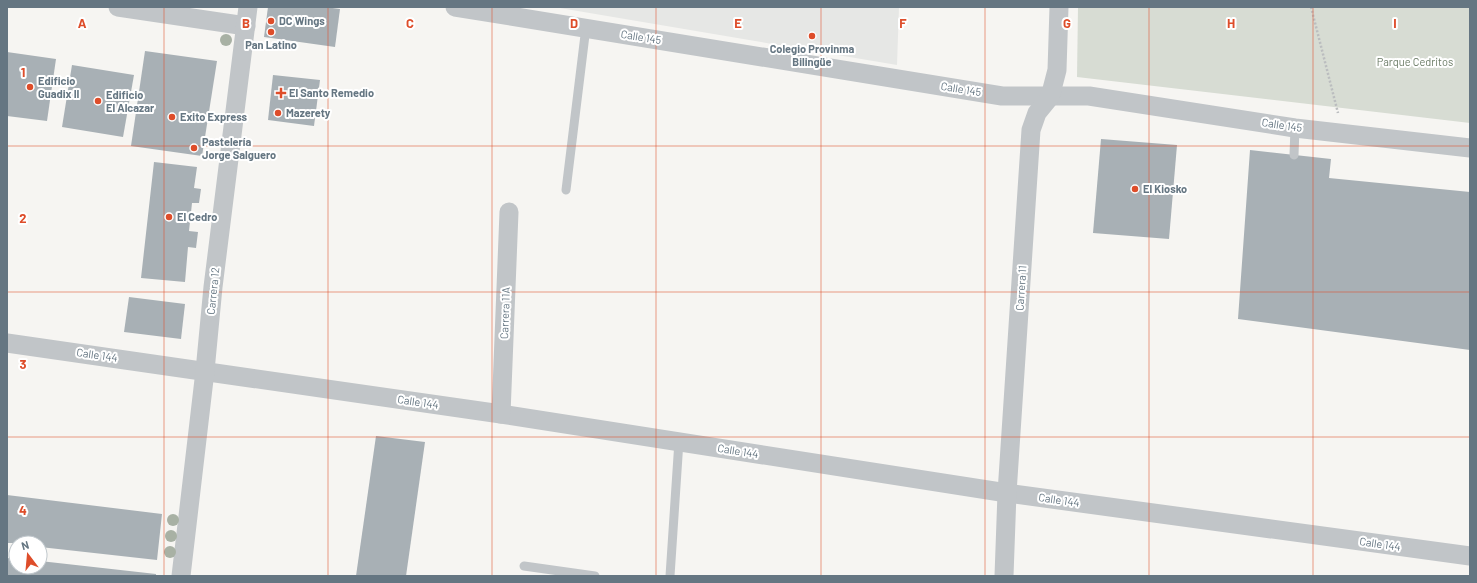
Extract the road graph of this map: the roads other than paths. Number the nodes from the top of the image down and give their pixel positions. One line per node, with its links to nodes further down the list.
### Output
1 (118, 7): 5 (street)
2 (248, 7): 5 (street, Carrera 12)
3 (454, 7): 6 (street, Calle 145)
4 (1059, 7): 7 (street, Carrera 11)
5 (246, 26): 14 (street, Carrera 12)
6 (586, 27): 7 (street, Calle 145); 11 (lane)
7 (1050, 97): 8 (street, Calle 145); 17 (street, Carrera 11)
8 (1295, 128): 9 (street, Calle 145); 10 (lane)
9 (1470, 148)
10 (1294, 155)
11 (566, 190)
12 (509, 212): 15 (street, Carrera 11A)
13 (7, 343): 14 (street, Calle 144)
14 (205, 371): 15 (street, Calle 144); 20 (street, Carrera 12)
15 (501, 414): 16 (street, Calle 144)
16 (679, 441): 17 (street, Calle 144); 22 (lane)
17 (1007, 493): 18 (street, Calle 144); 23 (street, Carrera 11)
18 (1470, 556)
19 (524, 566): 21 (lane)
20 (181, 576)
21 (595, 576)
22 (670, 576)
23 (1004, 576)

